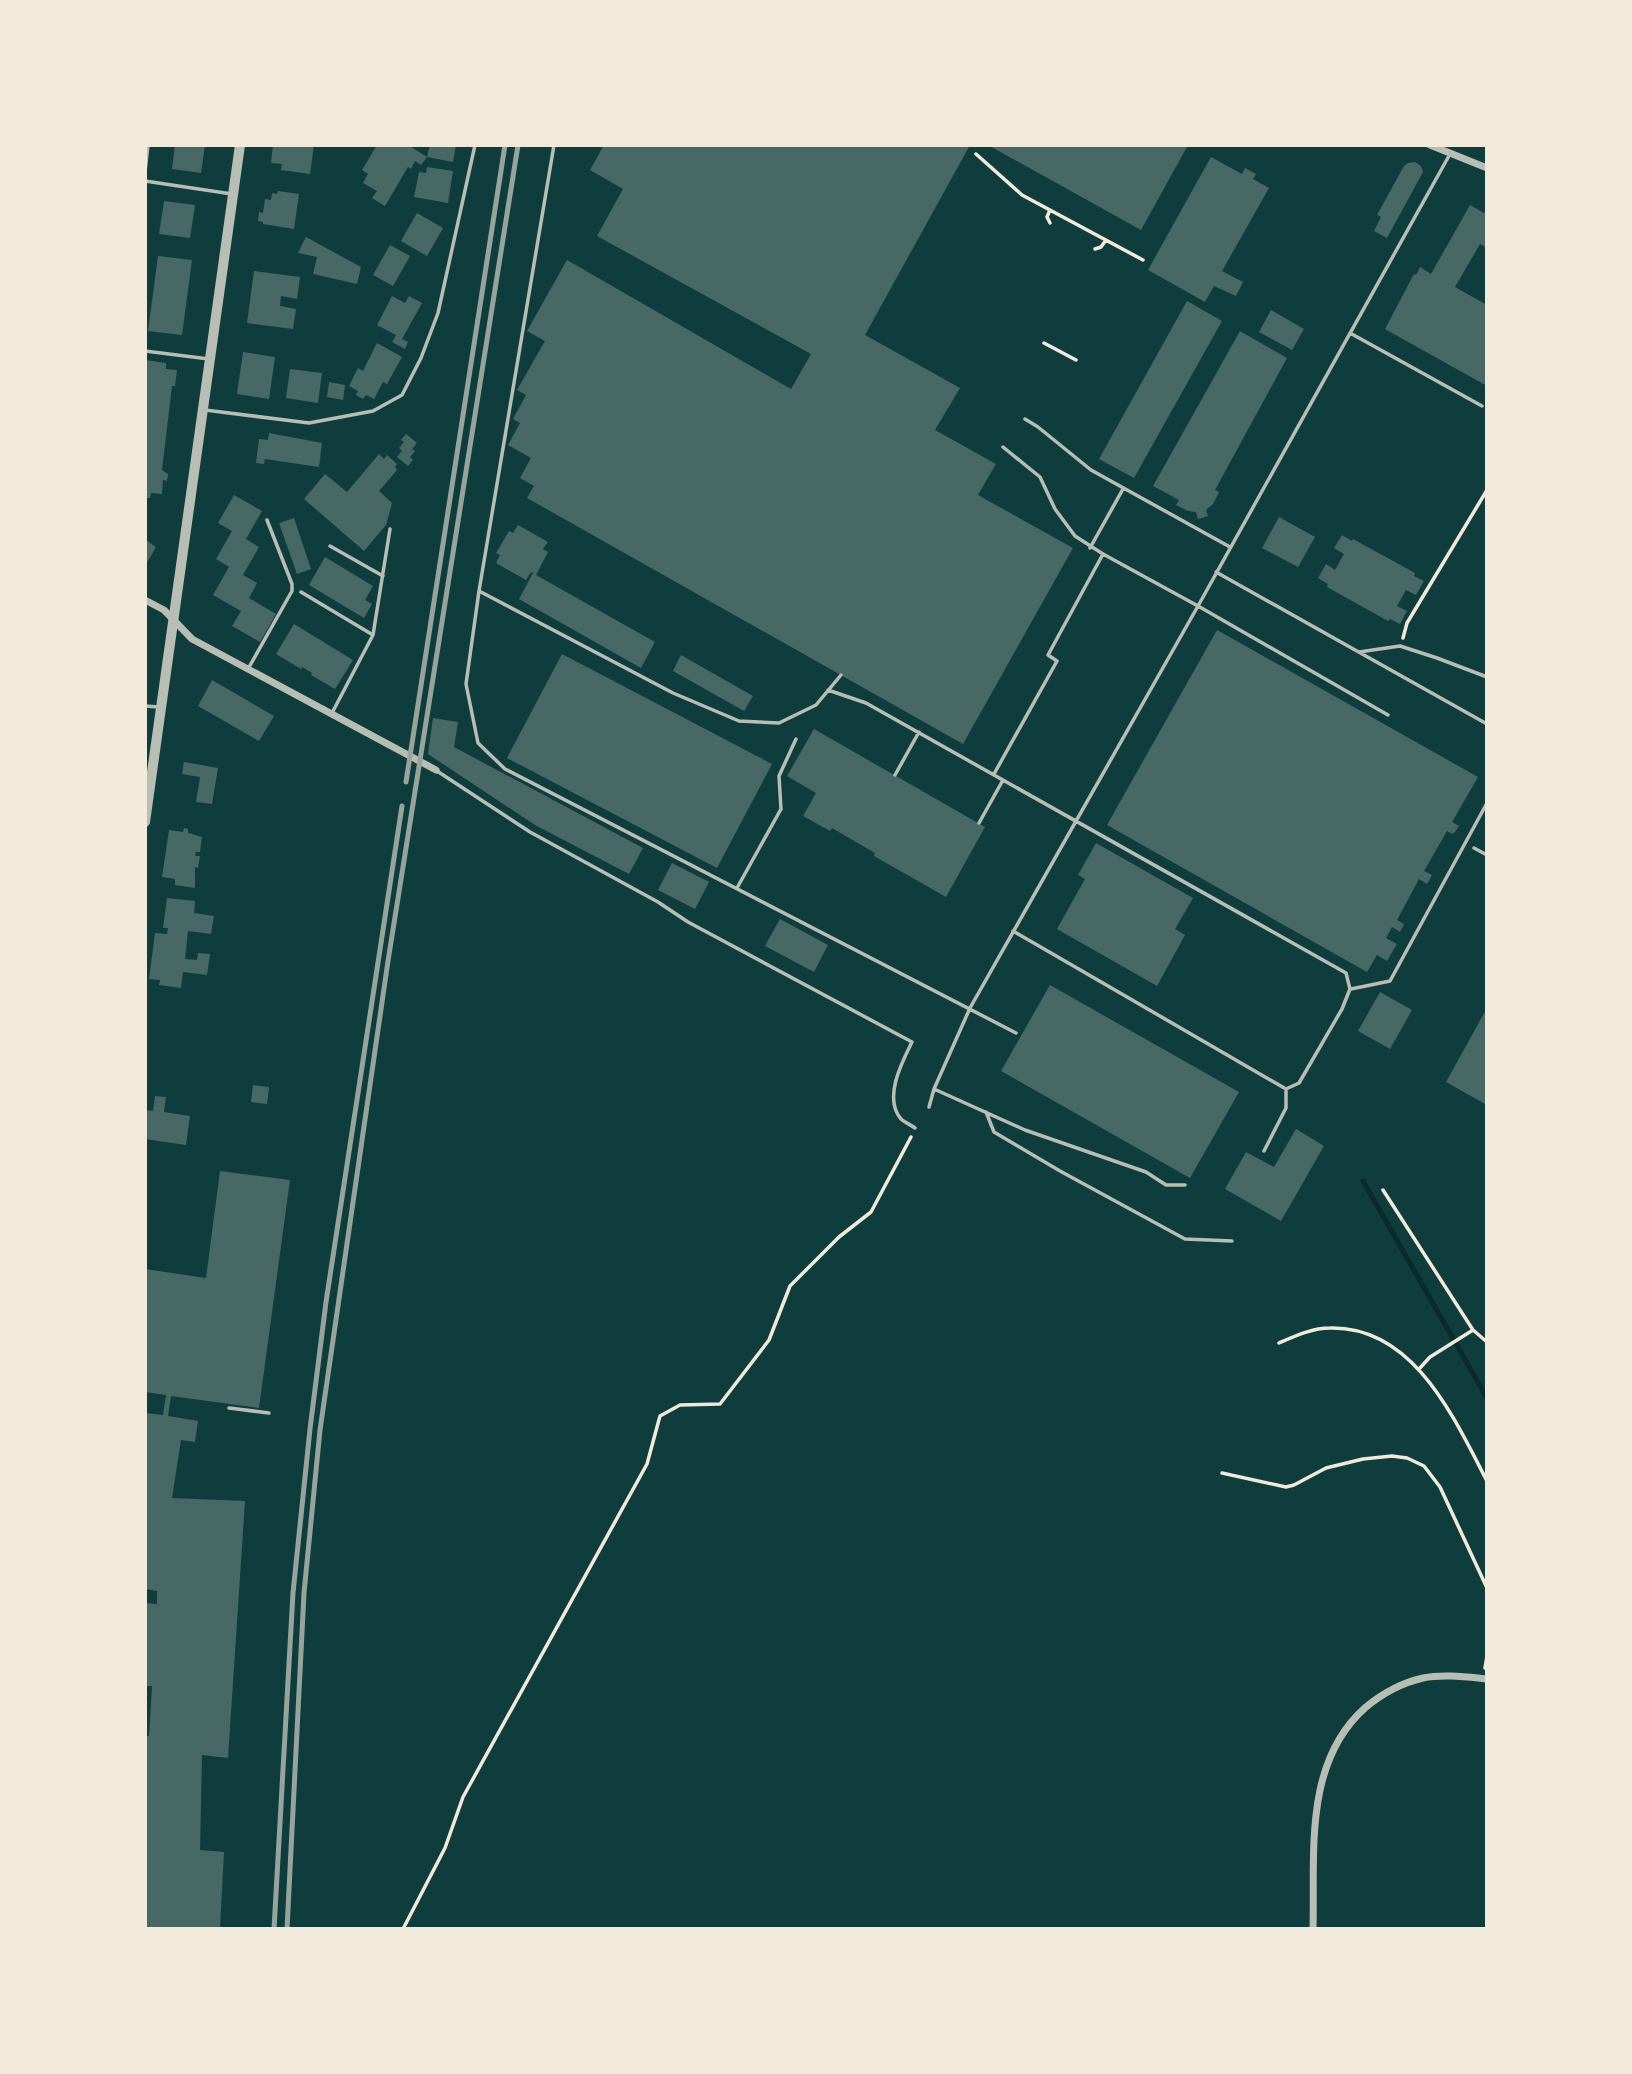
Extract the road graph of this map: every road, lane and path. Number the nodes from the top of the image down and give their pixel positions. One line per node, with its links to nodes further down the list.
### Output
1 (148, 145): 9 (lane)
2 (240, 145): 11 (street)
3 (475, 145): 23 (lane)
4 (554, 145): 36 (lane)
5 (1430, 145): 7 (street)
6 (976, 154): 12 (path)
7 (1450, 154): 8 (street); 17 (lane)
8 (1487, 169)
9 (145, 172)
10 (145, 181): 11 (lane)
11 (234, 194): 20 (street)
12 (1050, 210): 13 (path); 14 (path)
13 (1050, 223)
14 (1106, 240): 15 (path); 16 (path)
15 (1095, 249)
16 (1143, 260)
17 (1350, 333): 22 (lane); 31 (lane)
18 (1044, 343): 21 (path)
19 (145, 351): 20 (lane)
20 (211, 360): 23 (street)
21 (1076, 360)
22 (1482, 406)
23 (205, 410): 40 (street)
24 (1025, 419): 26 (lane)
25 (1003, 447): 32 (lane)
26 (1123, 489): 31 (lane); 32 (lane)
27 (1487, 490): 42 (path)
28 (267, 520): 44 (lane)
29 (390, 529): 35 (lane)
30 (330, 547): 35 (lane)
31 (1230, 547): 34 (lane)
32 (1090, 548): 33 (lane)
33 (1103, 554): 39 (lane); 57 (lane)
34 (1216, 572): 39 (lane); 43 (lane)
35 (383, 576): 41 (lane)
36 (480, 591): 47 (lane); 65 (lane)
37 (300, 592): 41 (lane)
38 (145, 600): 40 (street)
39 (1198, 606): 51 (lane); 60 (lane)
40 (173, 622): 44 (street); 49 (street)
41 (373, 635): 50 (lane)
42 (1400, 646): 43 (lane); 46 (lane)
43 (1357, 653): 52 (lane)
44 (248, 669): 50 (street)
45 (841, 675): 47 (lane)
46 (1487, 677)
47 (828, 690): 53 (lane)
48 (145, 706): 49 (lane)
49 (161, 708): 61 (street)
50 (332, 713): 55 (street)
51 (1388, 715)
52 (1487, 724)
53 (919, 733): 56 (lane); 57 (lane)
54 (796, 739): 65 (lane)
55 (436, 770): 74 (lane)
56 (895, 775)
57 (994, 775): 58 (lane)
58 (1003, 780): 60 (lane); 62 (lane)
59 (1487, 803): 67 (lane)
60 (1076, 821): 66 (lane); 67 (lane)
61 (145, 822)
62 (979, 823)
63 (1474, 848): 64 (lane)
64 (1487, 855)
65 (737, 888): 68 (lane)
66 (1013, 931): 68 (lane); 71 (lane)
67 (1350, 989): 71 (lane)
68 (970, 1008): 69 (lane); 70 (lane)
69 (1016, 1033)
70 (934, 1089): 72 (lane); 73 (lane)
71 (1286, 1090): 75 (lane)
72 (929, 1107)
73 (986, 1112): 76 (lane); 78 (lane)
74 (915, 1128): 89 (path)
75 (1264, 1151)
76 (1185, 1185)
77 (1383, 1190): 79 (path)
78 (1231, 1241)
79 (1473, 1330): 80 (path); 82 (path)
80 (1487, 1342)
81 (1279, 1343): 82 (path)
82 (1419, 1369): 86 (path)
83 (229, 1408): 84 (lane)
84 (269, 1413)
85 (1222, 1472): 87 (path)
86 (1487, 1481)
87 (1487, 1588)
88 (1487, 1679): 90 (street)
89 (403, 1929)
90 (1313, 1929)

